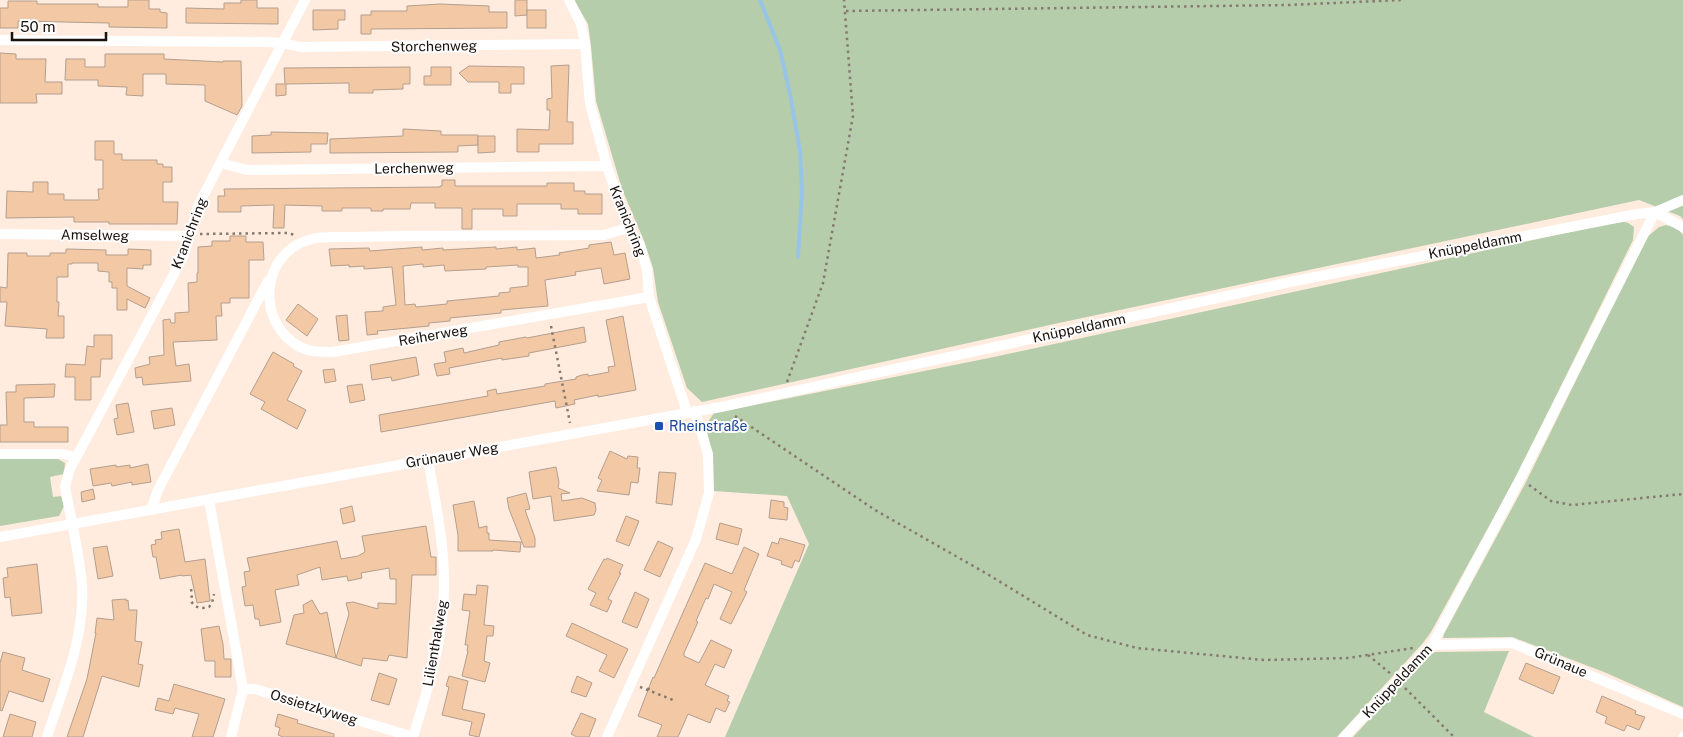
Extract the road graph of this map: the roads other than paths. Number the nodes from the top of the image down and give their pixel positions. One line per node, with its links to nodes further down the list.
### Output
1 (306, 0): 4 (street, Kranichring)
2 (569, 0): 5 (street, Kranichring)
3 (0, 40): 4 (street, Storchenweg)
4 (283, 43): 5 (street, Storchenweg); 6 (street, Kranichring)
5 (585, 44): 7 (street, Kranichring)
6 (221, 163): 7 (street, Lerchenweg); 13 (street, Kranichring)
7 (607, 166): 11 (street, Kranichring)
8 (1683, 200): 9 (street)
9 (1655, 212): 10 (street); 16 (street, Knüppeldamm); 24 (street, Knüppeldamm)
10 (1683, 227)
11 (628, 228): 14 (street); 15 (street, Kranichring)
12 (0, 234): 13 (street, Amselweg)
13 (189, 236): 18 (street, Kranichring)
14 (271, 275): 15 (street, Reiherweg); 21 (street)
15 (649, 297): 16 (street, Kranichring)
16 (691, 411): 19 (street, Grünauer Weg); 31 (street)
17 (0, 454): 18 (street)
18 (76, 457): 22 (street, Kranichring)
19 (428, 459): 20 (street, Grünauer Weg); 30 (street, Lilienthalweg)
20 (209, 500): 21 (street, Grünauer Weg); 25 (street)
21 (152, 510): 22 (street, Grünauer Weg)
22 (72, 524): 23 (street, Grünauer Weg); 28 (street, Kranichring)
23 (0, 537)
24 (1432, 645): 26 (street, Grünaue); 32 (street, Knüppeldamm)
25 (243, 689): 29 (street); 30 (street, Ossietzkyweg)
26 (1683, 714)
27 (1683, 734): 33 (lane)
28 (47, 737)
29 (231, 737)
30 (413, 737)
31 (607, 737)
32 (1344, 737)
33 (1681, 737)

